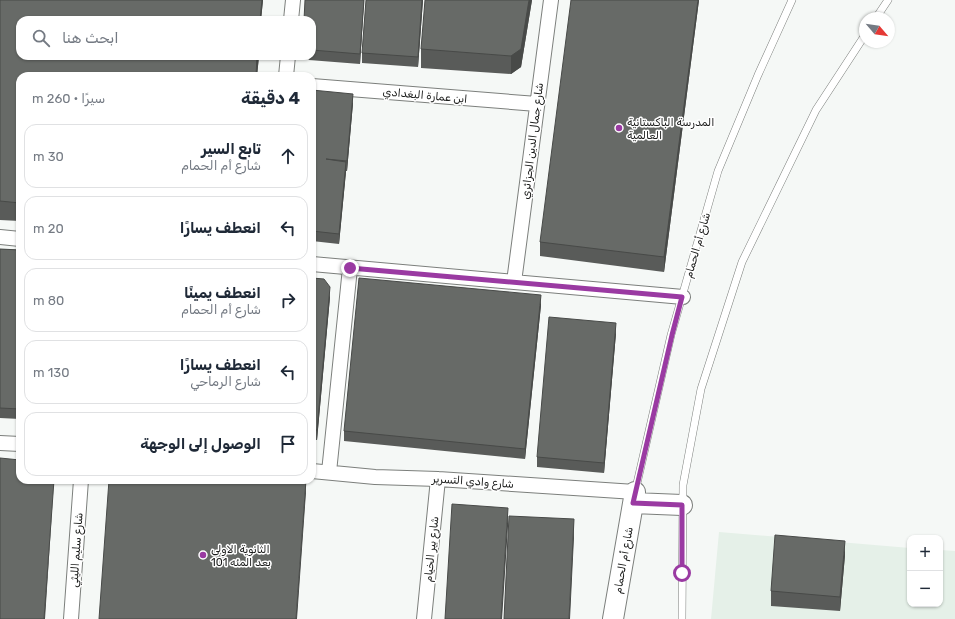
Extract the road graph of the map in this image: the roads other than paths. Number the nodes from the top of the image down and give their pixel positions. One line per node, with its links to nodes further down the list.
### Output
1 (293, 0): 6 (street)
2 (551, 0): 11 (street, شارع جمال الدين الجزائري)
3 (793, 1): 17 (lane, شارع أم الحمام)
4 (884, 2): 5 (lane)
5 (879, 12)
6 (291, 16)
7 (859, 44): 25 (lane)
8 (288, 60): 9 (street)
9 (286, 72)
10 (316, 86): 11 (street, ابن عمارة البغدادي)
11 (537, 104): 16 (street, شارع جمال الدين الجزائري)
12 (0, 237): 13 (street)
13 (16, 239)
14 (316, 264): 15 (street)
15 (350, 268): 16 (street); 21 (street)
16 (514, 282): 17 (street)
17 (682, 297): 24 (lane, شارع أم الحمام)
18 (0, 442): 19 (street)
19 (16, 444)
20 (316, 471): 21 (street, شارع وادي التسرير)
21 (329, 472): 22 (street, شارع وادي التسرير)
22 (438, 479): 24 (street, شارع وادي التسرير); 27 (street, شارع بير الخيام)
23 (81, 484): 26 (street, شارع سليم الليثي)
24 (634, 498): 25 (main road); 28 (main road, شارع أم الحمام)
25 (682, 505): 29 (lane)
26 (71, 619)
27 (424, 619)
28 (613, 619)
29 (682, 619)

